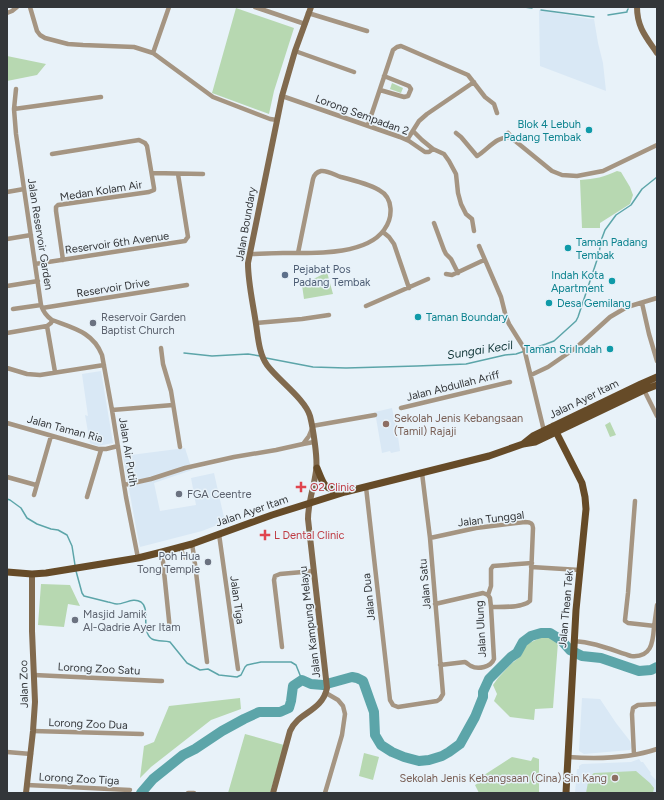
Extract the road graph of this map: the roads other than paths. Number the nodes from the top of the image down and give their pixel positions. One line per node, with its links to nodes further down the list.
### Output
1 (17, 7): 7 (street)
2 (31, 7): 11 (street)
3 (169, 7): 11 (street)
4 (255, 7): 8 (street)
5 (637, 7): 12 (street)
6 (310, 10): 8 (street, Jalan Boundary); 9 (street)
7 (7, 13)
8 (305, 24): 10 (street, Jalan Boundary)
9 (367, 31)
10 (295, 51): 13 (street); 18 (street, Jalan Boundary)
11 (153, 53): 22 (street)
12 (657, 53)
13 (354, 72)
14 (384, 76): 15 (street); 17 (street); 17 (street)
15 (474, 82): 21 (street); 24 (street)
16 (16, 90): 20 (street, Jalan Reservoir Garden)
17 (380, 90): 23 (street)
18 (282, 96): 22 (street, Jalan Boundary); 23 (street, Lorong Sempadan 2)
19 (101, 97): 20 (street)
20 (14, 109): 35 (street, Jalan Reservoir Garden)
21 (497, 113)
22 (276, 120): 44 (street, Jalan Boundary)
23 (368, 125): 28 (street, Lorong Sempadan 2)
24 (413, 130): 28 (street); 30 (street)
25 (456, 133): 27 (street)
26 (508, 133): 27 (street)
27 (512, 138): 29 (street)
28 (407, 140): 30 (street, Lorong Sempadan 2)
29 (657, 145)
30 (433, 149): 39 (street)
31 (52, 154): 32 (street, Medan Kolam Air)
32 (152, 173): 33 (street); 45 (street, Medan Kolam Air)
33 (178, 174): 34 (street); 45 (street, Reservoir 6th Avenue)
34 (203, 174)
35 (24, 189): 36 (street); 40 (street, Jalan Reservoir Garden)
36 (7, 192)
37 (434, 223): 48 (street)
38 (383, 232): 43 (street); 43 (street); 54 (street)
39 (474, 232)
40 (31, 235): 41 (street); 47 (street, Jalan Reservoir Garden)
41 (7, 239)
42 (479, 246): 46 (street)
43 (298, 253): 44 (street)
44 (250, 254): 62 (street, Jalan Boundary)
45 (63, 260): 47 (street, Reservoir 6th Avenue)
46 (484, 260): 48 (street); 70 (street)
47 (35, 264): 51 (street, Jalan Reservoir Garden)
48 (458, 272): 49 (street)
49 (446, 274)
50 (428, 279): 54 (street)
51 (38, 281): 53 (street); 57 (street, Jalan Reservoir Garden)
52 (187, 285): 57 (street, Reservoir Drive)
53 (7, 286)
54 (409, 288): 58 (street)
55 (657, 298): 56 (street)
56 (642, 303): 66 (street); 70 (street)
57 (42, 306): 59 (street, Reservoir Drive); 61 (street)
58 (366, 306)
59 (12, 309)
60 (329, 315): 62 (street)
61 (52, 320): 63 (street); 67 (street, Jalan Air Putih)
62 (256, 323): 81 (street, Jalan Boundary)
63 (47, 326): 64 (street); 69 (street)
64 (7, 333)
65 (161, 348): 75 (street)
66 (657, 361)
67 (104, 365): 69 (street); 77 (street, Jalan Air Putih)
68 (7, 368): 69 (street)
69 (54, 372)
70 (531, 375): 83 (street)
71 (657, 377): 82 (main road, Jalan Ayer Itam)
72 (510, 382): 76 (street, Jalan Abdullah Ariff)
73 (657, 384): 74 (main road, Jalan Ayer Itam)
74 (644, 390): 79 (street); 82 (main road, Jalan Ayer Itam)
75 (173, 405): 77 (street); 89 (street)
76 (401, 408)
77 (112, 410): 88 (street, Jalan Air Putih)
78 (374, 415): 81 (street)
79 (657, 416)
80 (7, 423): 84 (street, Jalan Taman Ria)
81 (312, 428): 85 (street, Jalan Boundary); 86 (street)
82 (555, 429): 83 (main road, Jalan Ayer Itam); 87 (main road, Jalan Ayer Itam); 110 (main road, Jalan Thean Tek)
83 (544, 431): 87 (main road, Jalan Ayer Itam)
84 (51, 436): 90 (street, Jalan Taman Ria); 94 (street)
85 (314, 442): 86 (street); 91 (street, Jalan Boundary)
86 (303, 444): 95 (street)
87 (523, 444): 92 (main road, Jalan Ayer Itam)
88 (118, 446): 90 (street, Jalan Taman Ria); 95 (street, Jalan Air Putih)
89 (180, 447)
90 (101, 450): 99 (street)
91 (317, 468): 97 (main road); 101 (street, Jalan Boundary)
92 (422, 473): 96 (main road, Jalan Ayer Itam); 103 (street, Jalan Satu)
93 (7, 477): 94 (street)
94 (36, 485): 98 (street)
95 (124, 485): 108 (street, Jalan Air Putih)
96 (366, 487): 97 (main road, Jalan Ayer Itam); 128 (street, Jalan Dua)
97 (344, 492): 101 (main road, Jalan Ayer Itam)
98 (34, 495)
99 (87, 497)
100 (635, 501): 118 (street)
101 (309, 504): 102 (main road, Jalan Ayer Itam); 111 (street, Jalan Kampung Melayu)
102 (219, 534): 104 (main road, Jalan Ayer Itam); 124 (street, Jalan Tiga)
103 (430, 538): 109 (street, Jalan Tunggal); 115 (street, Jalan Satu)
104 (192, 544): 105 (main road, Jalan Ayer Itam); 107 (street)
105 (180, 547): 106 (main road, Jalan Ayer Itam); 107 (street)
106 (162, 552): 108 (main road, Jalan Ayer Itam); 119 (street)
107 (194, 556): 122 (street)
108 (138, 558): 113 (main road, Jalan Ayer Itam)
109 (531, 565): 110 (street); 114 (street); 117 (street, Jalan Tunggal)
110 (580, 570): 120 (main road, Jalan Thean Tek)
111 (314, 571): 121 (street); 127 (street, Jalan Kampung Melayu)
112 (7, 572): 113 (main road, Jalan Ayer Itam)
113 (32, 574): 125 (street, Jalan Zoo)
114 (488, 595): 115 (street, Jalan Ulung); 117 (street, Jalan Ulung)
115 (435, 604): 123 (street, Jalan Satu)
116 (657, 605): 118 (street)
117 (491, 607): 123 (street, Jalan Ulung)
118 (654, 626): 120 (street)
119 (170, 630)
120 (574, 643): 136 (main road, Jalan Thean Tek)
121 (282, 647)
122 (207, 662)
123 (440, 664): 128 (street, Jalan Satu)
124 (238, 669)
125 (34, 675): 126 (street, Lorong Zoo Satu); 130 (street, Jalan Zoo)
126 (162, 681)
127 (326, 690): 142 (street, Jalan Kampung Melayu); 143 (street)
128 (443, 694)
129 (657, 704): 135 (street)
130 (33, 731): 131 (street, Lorong Zoo Dua); 134 (street, Jalan Zoo)
131 (142, 734)
132 (657, 749): 135 (street)
133 (7, 752): 134 (street)
134 (31, 754): 137 (street, Jalan Zoo)
135 (634, 755): 136 (street)
136 (568, 757): 144 (main road, Jalan Thean Tek)
137 (27, 785): 138 (street, Lorong Zoo Tiga); 139 (street, Jalan Zoo)
138 (130, 790)
139 (26, 793)
140 (188, 793): 141 (street)
141 (194, 793)
142 (273, 793)
143 (325, 793)
144 (566, 793)

